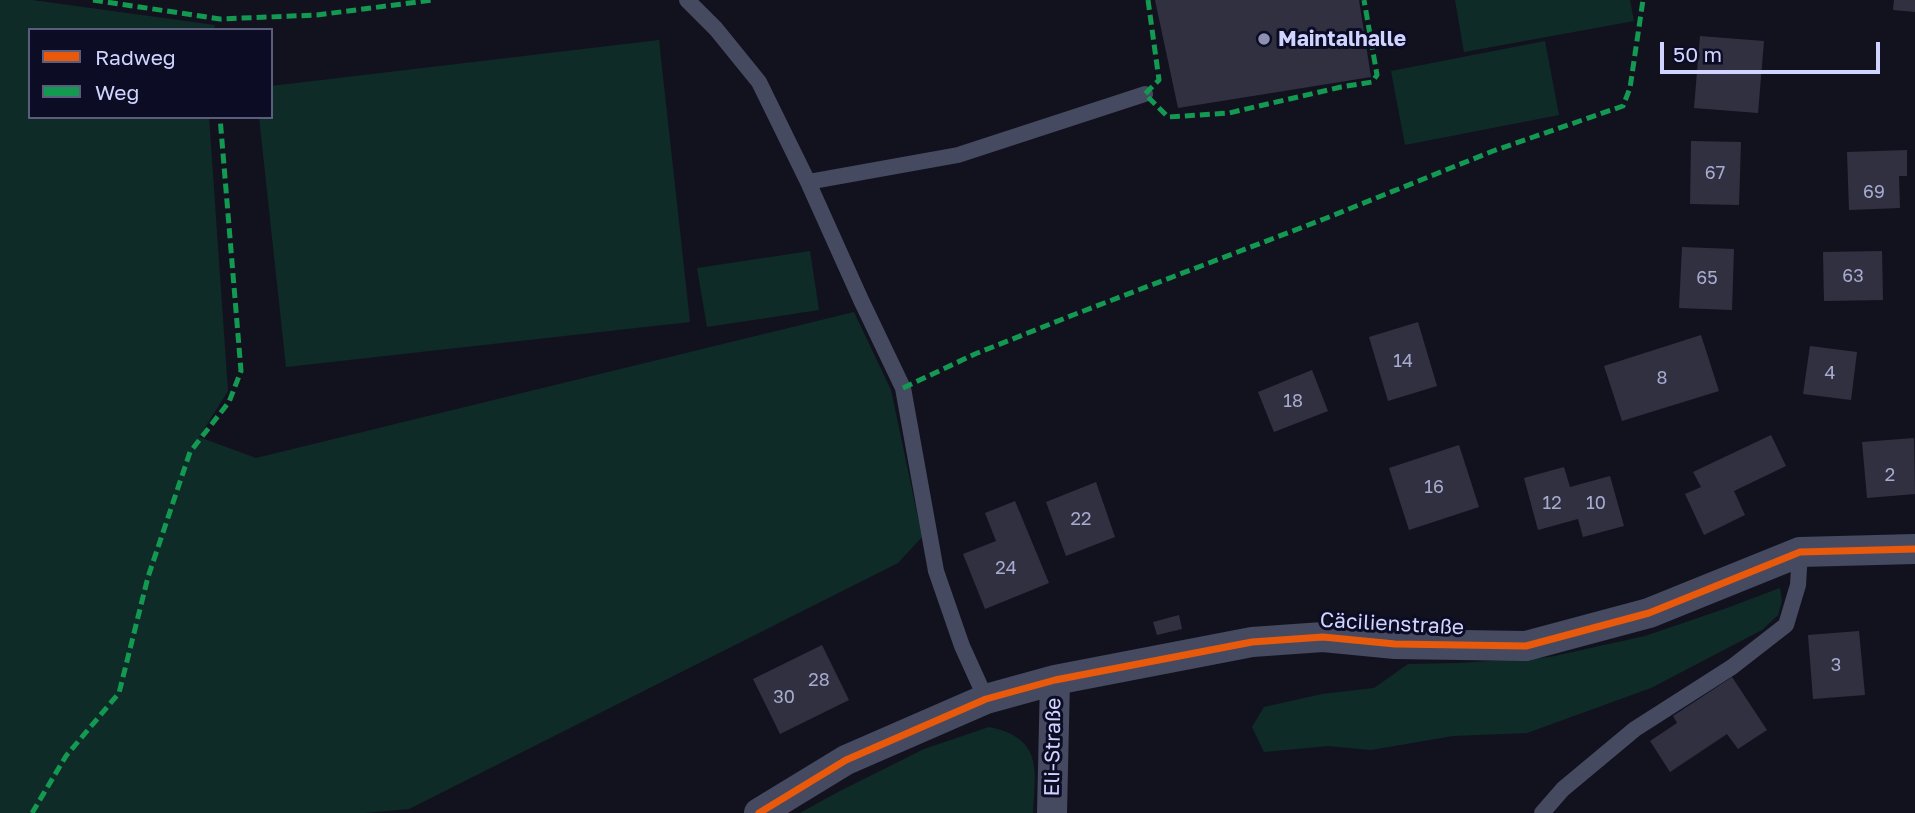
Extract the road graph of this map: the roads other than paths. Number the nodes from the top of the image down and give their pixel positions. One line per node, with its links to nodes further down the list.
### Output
1 (687, 0): 3 (lane)
2 (1145, 94): 3 (lane)
3 (808, 182): 7 (lane)
4 (1915, 549): 5 (street, Cäcilienstraße)
5 (1800, 552): 6 (street, Cäcilienstraße); 10 (lane)
6 (1055, 680): 7 (street, Cäcilienstraße); 9 (street, Eli-Straße)
7 (986, 699): 8 (street, Cäcilienstraße)
8 (759, 813)
9 (1052, 813)
10 (1542, 813)

